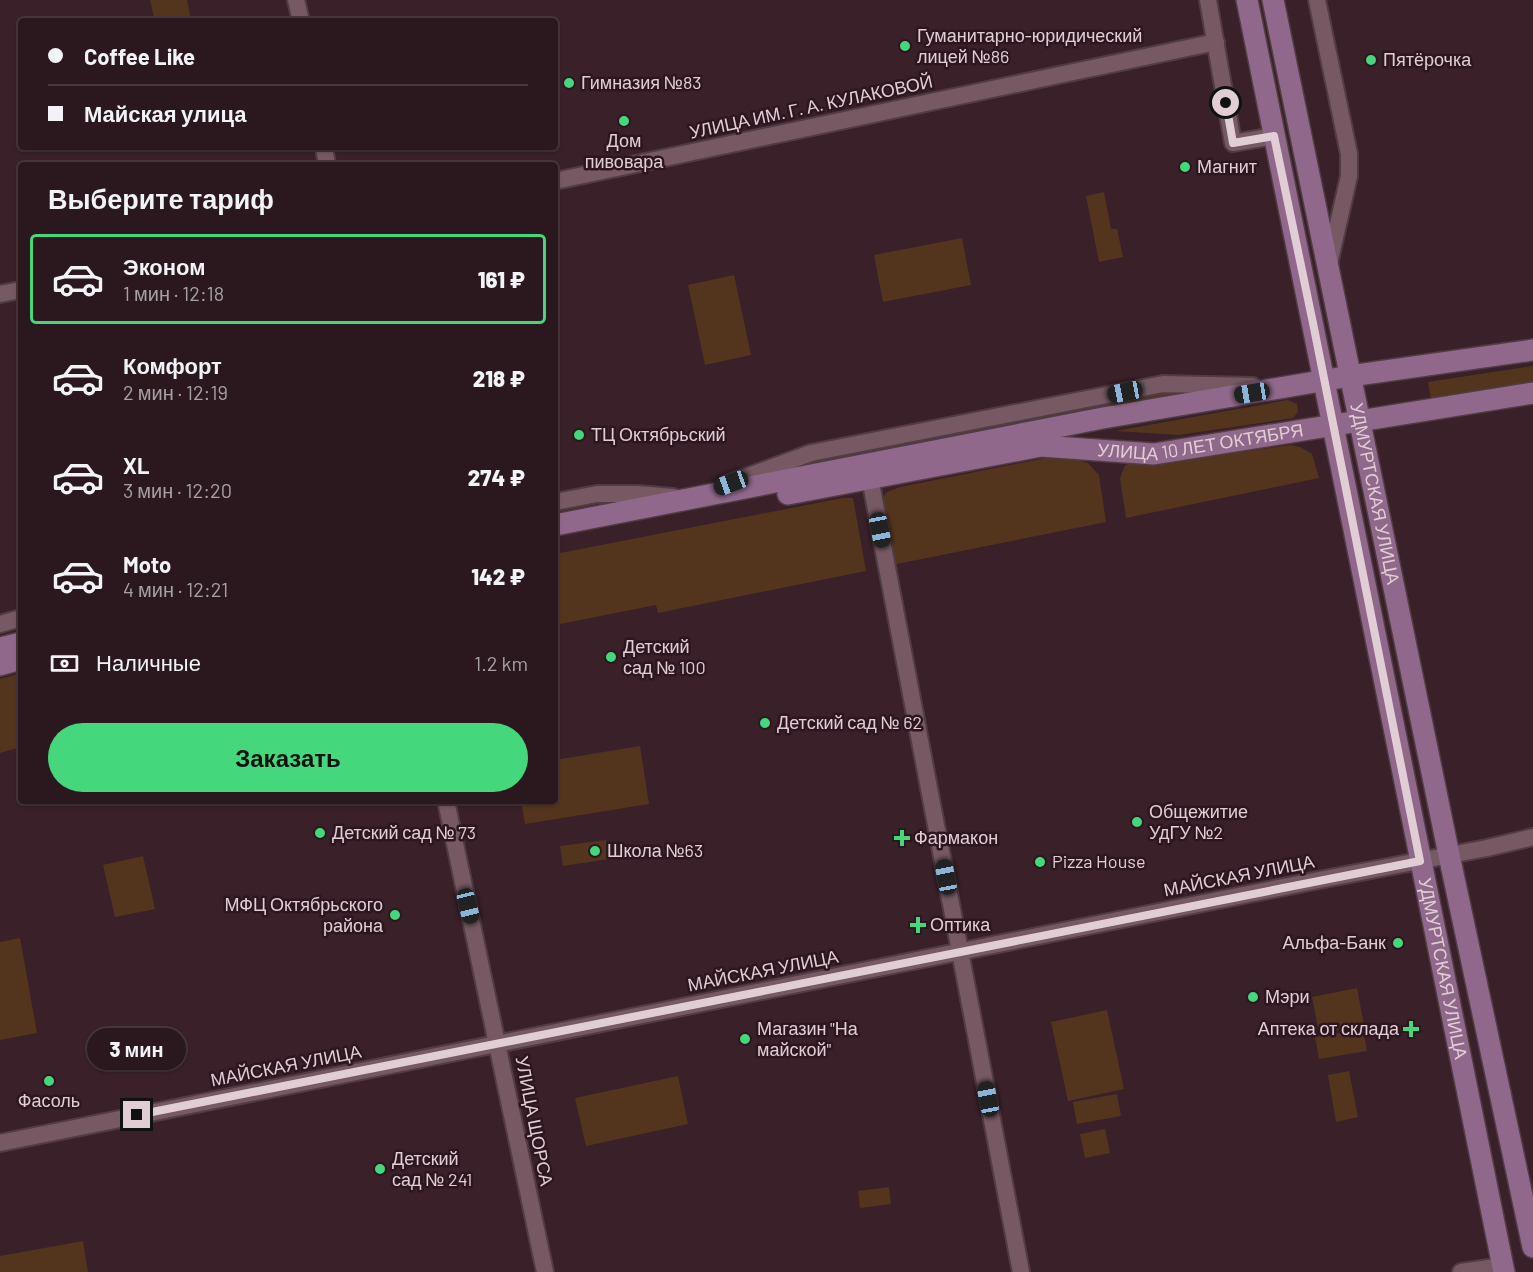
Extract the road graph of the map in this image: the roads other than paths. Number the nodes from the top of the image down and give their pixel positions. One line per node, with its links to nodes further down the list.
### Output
1 (296, 0): 6 (street)
2 (1208, 0): 7 (street)
3 (1246, 0): 8 (main road, УДМУРТСКАЯ УЛИЦА)
4 (1273, 0): 10 (main road, УДМУРТСКАЯ УЛИЦА)
5 (1317, 0): 10 (street, УДМУРТСКАЯ УЛИЦА)
6 (300, 18)
7 (1216, 42): 8 (street); 9 (street, УЛИЦА ИМ. Г. А. КУЛАКОВОЙ)
8 (1274, 136): 15 (main road, УДМУРТСКАЯ УЛИЦА)
9 (558, 180)
10 (1328, 268): 14 (main road, УДМУРТСКАЯ УЛИЦА)
11 (18, 291): 12 (street)
12 (0, 294)
13 (1533, 350): 14 (main road, УЛИЦА 10 ЛЕТ ОКТЯБРЯ)
14 (1350, 376): 15 (main road, УЛИЦА 10 ЛЕТ ОКТЯБРЯ); 18 (main road, УДМУРТСКАЯ УЛИЦА)
15 (1324, 380): 16 (main road, УЛИЦА 10 ЛЕТ ОКТЯБРЯ); 19 (main road, УДМУРТСКАЯ УЛИЦА)
16 (1294, 386): 20 (main road, УЛИЦА 10 ЛЕТ ОКТЯБРЯ); 21 (street, УЛИЦА 10 ЛЕТ ОКТЯБРЯ)
17 (1533, 393): 18 (main road, УЛИЦА 10 ЛЕТ ОКТЯБРЯ)
18 (1359, 420): 19 (main road, УЛИЦА 10 ЛЕТ ОКТЯБРЯ); 33 (main road, УДМУРТСКАЯ УЛИЦА)
19 (1332, 424): 20 (main road, УЛИЦА 10 ЛЕТ ОКТЯБРЯ); 34 (main road, УДМУРТСКАЯ УЛИЦА)
20 (869, 471): 21 (main road, УЛИЦА 10 ЛЕТ ОКТЯБРЯ); 24 (main road, УЛИЦА 10 ЛЕТ ОКТЯБРЯ); 37 (street)
21 (691, 498): 22 (street, УЛИЦА 10 ЛЕТ ОКТЯБРЯ); 23 (main road, УЛИЦА 10 ЛЕТ ОКТЯБРЯ)
22 (558, 501)
23 (558, 524)
24 (558, 537)
25 (18, 619): 26 (street)
26 (0, 624)
27 (18, 644): 28 (main road)
28 (0, 648)
29 (18, 660): 30 (main road)
30 (0, 665)
31 (448, 804): 38 (street, УЛИЦА ЩОРСА)
32 (1533, 837): 33 (street, МАЙСКАЯ УЛИЦА)
33 (1449, 855): 34 (street, МАЙСКАЯ УЛИЦА); 35 (main road, УДМУРТСКАЯ УЛИЦА)
34 (1420, 861): 36 (main road, УДМУРТСКАЯ УЛИЦА); 37 (street, МАЙСКАЯ УЛИЦА)
35 (1463, 919): 36 (main road); 40 (main road, УДМУРТСКАЯ УЛИЦА)
36 (1434, 927): 41 (main road, УДМУРТСКАЯ УЛИЦА)
37 (960, 951): 38 (street, МАЙСКАЯ УЛИЦА); 43 (street)
38 (498, 1043): 39 (street, МАЙСКАЯ УЛИЦА); 42 (street, УЛИЦА ЩОРСА)
39 (0, 1143)
40 (1533, 1247)
41 (1504, 1269): 44 (street)
42 (544, 1272)
43 (1021, 1272)
44 (1461, 1272)

